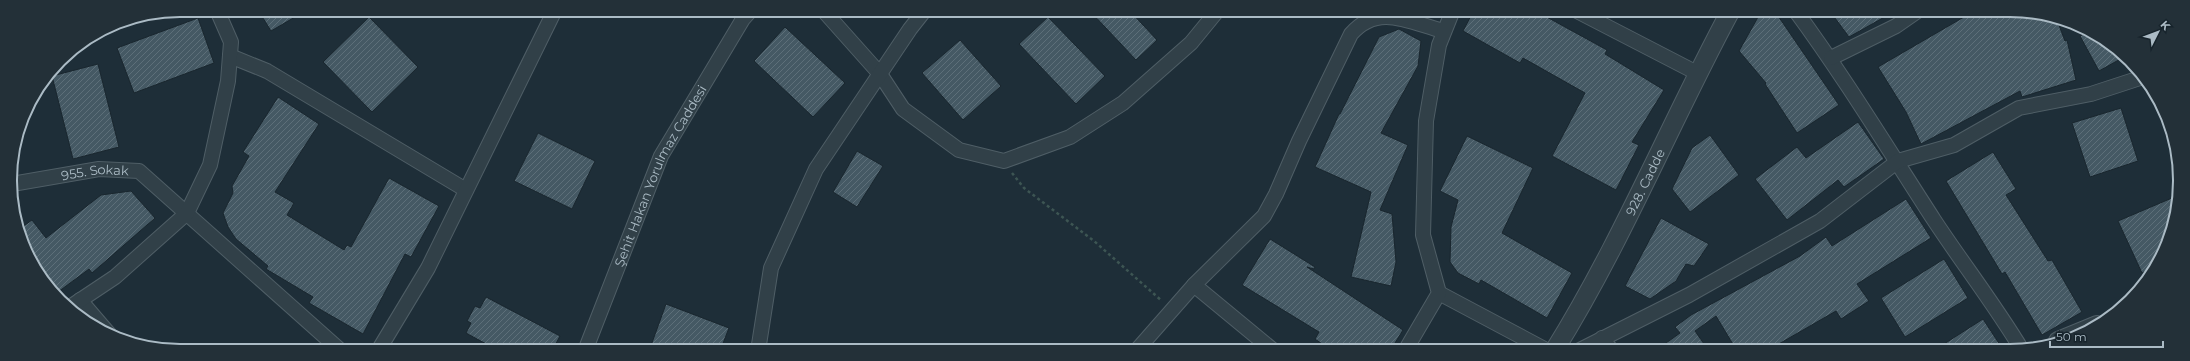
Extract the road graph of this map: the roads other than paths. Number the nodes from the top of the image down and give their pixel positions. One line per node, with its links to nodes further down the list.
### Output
1 (220, 17): 15 (street)
2 (552, 17): 22 (street)
3 (745, 17): 31 (street, Şehit Hakan Yorulmaz Caddesi)
4 (829, 17): 18 (street)
5 (920, 17): 18 (street)
6 (1212, 17): 18 (street)
7 (1372, 17): 24 (street)
8 (1388, 17): 14 (street)
9 (1450, 17): 14 (street)
10 (1589, 17): 17 (street)
11 (1727, 17): 17 (street, 928. Cadde)
12 (1800, 17): 16 (street)
13 (1909, 17): 16 (street)
14 (1443, 31): 25 (street)
15 (230, 56): 22 (street); 23 (street)
16 (1831, 58): 20 (street)
17 (1697, 73): 37 (street, 928. Cadde)
18 (880, 74): 32 (street)
19 (2137, 79): 20 (street)
20 (1898, 161): 28 (street); 40 (street)
21 (17, 183): 23 (street, 955. Sokak)
22 (466, 190): 30 (street)
23 (187, 213): 26 (street); 29 (street, 955. Sokak)
24 (1194, 285): 33 (street); 34 (street)
25 (1439, 293): 35 (street); 36 (street)
26 (75, 304): 27 (street)
27 (84, 312)
28 (1602, 338): 38 (street); 39 (street)
29 (333, 344)
30 (382, 344)
31 (588, 344)
32 (759, 344)
33 (1142, 344)
34 (1266, 344)
35 (1409, 344)
36 (1535, 344)
37 (1558, 344)
38 (1591, 344)
39 (1607, 344)
40 (2018, 344)

